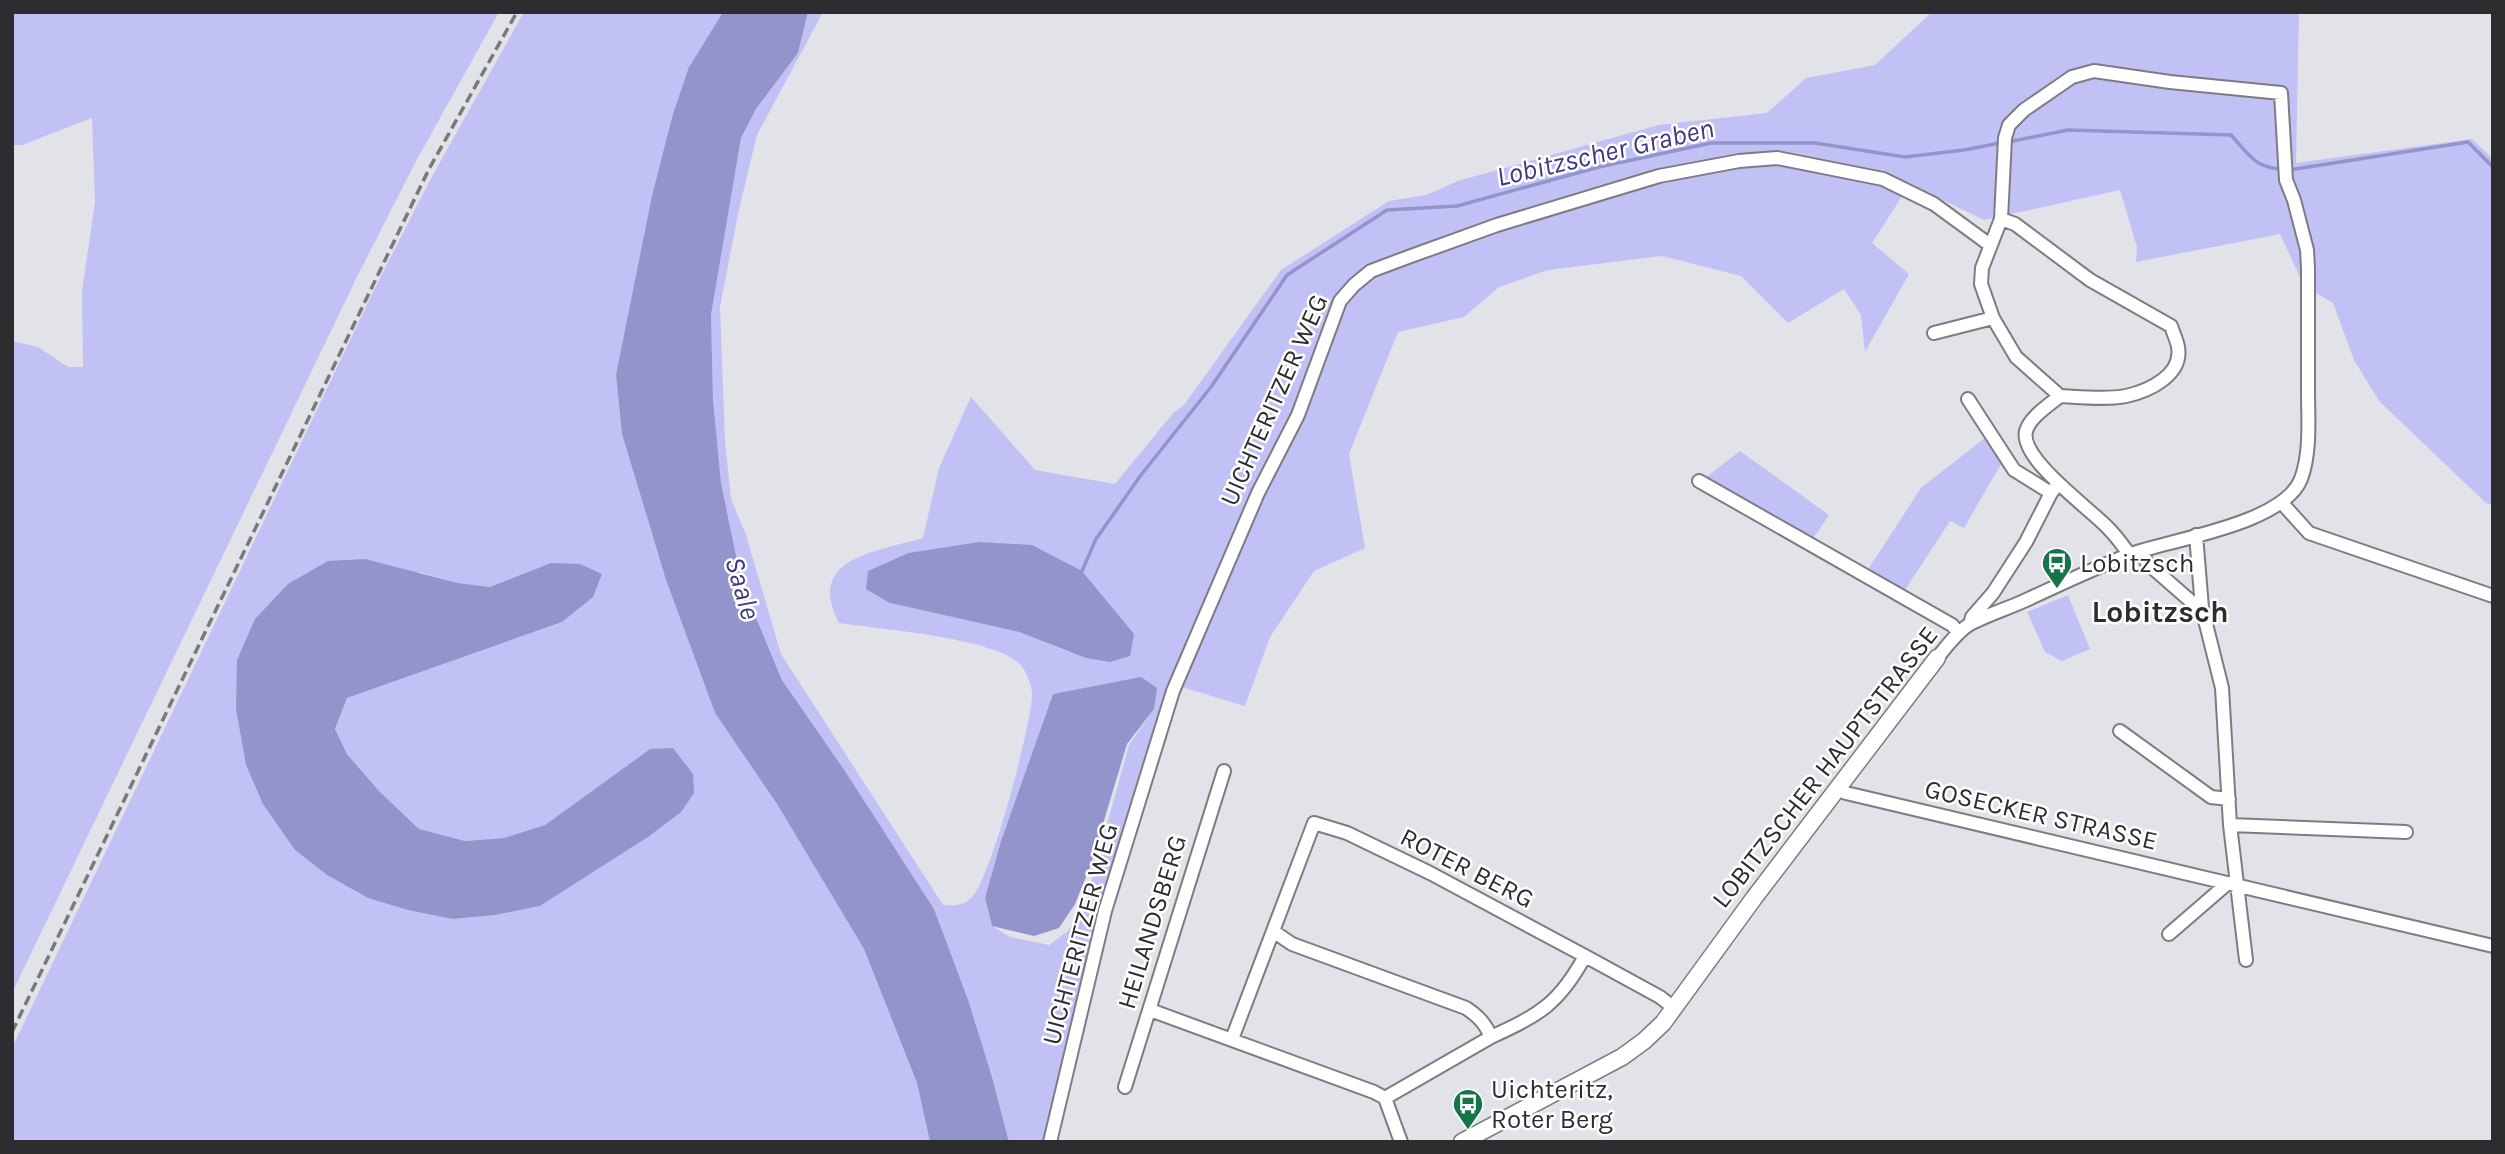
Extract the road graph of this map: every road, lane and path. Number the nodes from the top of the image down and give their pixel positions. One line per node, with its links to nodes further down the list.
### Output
1 (2001, 219): 2 (street); 5 (street); 9 (street)
2 (1990, 245): 3 (street); 35 (street, UICHTERITZER WEG)
3 (1993, 318): 4 (street); 5 (street)
4 (1934, 333)
5 (2060, 396): 8 (street)
6 (1968, 400): 8 (street)
7 (1699, 481): 15 (street)
8 (2055, 488): 11 (street); 14 (street)
9 (2282, 503): 10 (street, LOBITZSCHER HAUPTSTRASSE); 12 (street)
10 (2196, 534): 11 (street, LOBITZSCHER HAUPTSTRASSE); 13 (street)
11 (2136, 553): 13 (street); 14 (street, LOBITZSCHER HAUPTSTRASSE)
12 (2493, 596)
13 (2202, 608): 20 (street)
14 (1970, 624): 15 (street, LOBITZSCHER HAUPTSTRASSE)
15 (1956, 636): 16 (street, LOBITZSCHER HAUPTSTRASSE)
16 (1937, 658): 19 (street, LOBITZSCHER HAUPTSTRASSE)
17 (2120, 731): 20 (street)
18 (1224, 771): 30 (street, HEILANDSBERG)
19 (1837, 789): 23 (street, GOSECKER STRASSE); 29 (street, LOBITZSCHER HAUPTSTRASSE)
20 (2229, 799): 21 (street)
21 (2230, 825): 22 (street); 23 (street)
22 (2406, 832)
23 (2232, 883): 25 (street); 26 (street, GOSECKER STRASSE); 28 (street)
24 (1273, 931): 27 (street, ROTER BERG); 31 (street); 32 (street, ROTER BERG)
25 (2169, 934)
26 (2493, 946)
27 (1585, 956): 29 (street); 31 (street)
28 (2246, 960)
29 (1674, 1008): 37 (street, LOBITZSCHER HAUPTSTRASSE)
30 (1150, 1010): 32 (street); 33 (street, HEILANDSBERG)
31 (1491, 1037): 34 (street)
32 (1231, 1039): 34 (street)
33 (1125, 1087)
34 (1385, 1098): 36 (street)
35 (1050, 1142)
36 (1401, 1142)
37 (1462, 1142)

